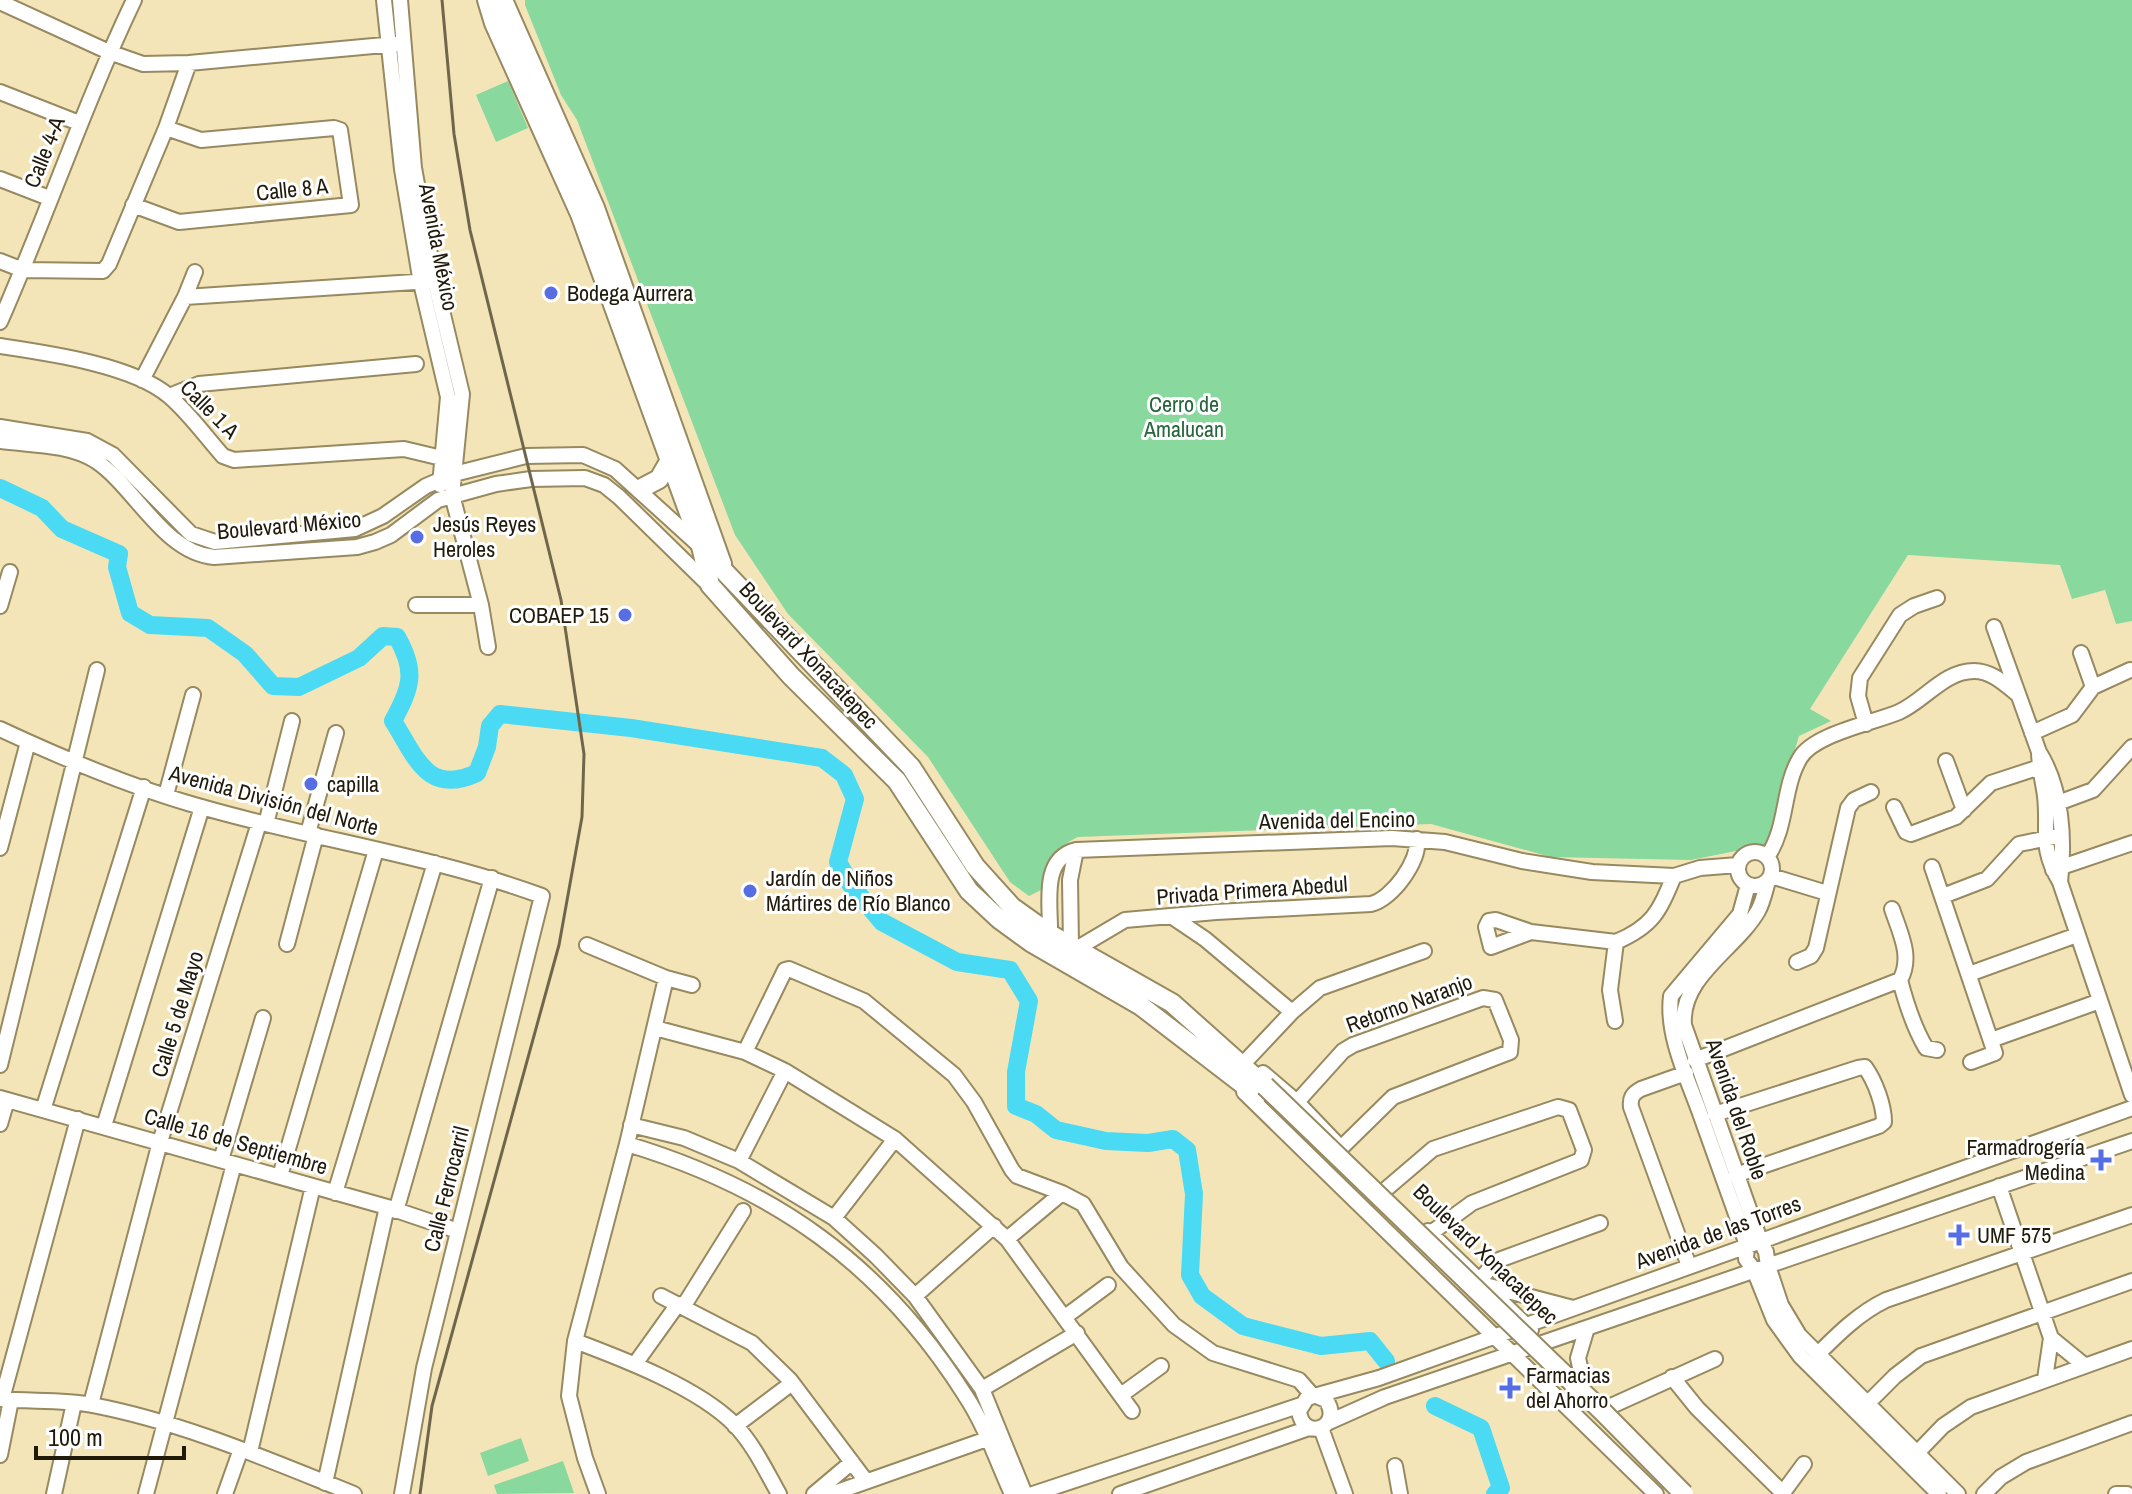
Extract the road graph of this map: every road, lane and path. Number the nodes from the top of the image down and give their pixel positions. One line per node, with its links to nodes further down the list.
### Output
1 (134, 0): 9 (street, Calle 4-A)
2 (384, 0): 7 (street, Avenida México)
3 (400, 0): 8 (street, Avenida México)
4 (487, 0): 29 (main road, Boulevard Xonacatepec)
5 (503, 0): 34 (main road, Boulevard Xonacatepec)
6 (0, 2): 9 (street)
7 (387, 44): 8 (street); 10 (street); 20 (street, Avenida México)
8 (403, 44): 20 (street, Avenida México)
9 (109, 52): 10 (street); 12 (street, Calle 4-A)
10 (189, 63): 13 (street)
11 (0, 92): 12 (street)
12 (79, 123): 15 (street, Calle 4-A)
13 (166, 128): 16 (street); 16 (street, Calle 8 A)
14 (0, 179): 15 (street)
15 (49, 198): 18 (street, Calle 4-A)
16 (133, 205): 18 (street)
17 (0, 261): 18 (street)
18 (23, 270): 22 (street, Calle 4-A)
19 (195, 272): 21 (street)
20 (428, 282): 21 (street); 30 (street, Avenida México)
21 (185, 297): 25 (street)
22 (0, 322)
23 (0, 346): 25 (street, Calle 1 A)
24 (416, 364): 26 (street)
25 (142, 380): 26 (street, Calle 1 A)
26 (169, 396): 30 (street, Calle 1 A)
27 (0, 427): 30 (street, Boulevard México)
28 (0, 441): 32 (street, Boulevard México)
29 (670, 460): 31 (main road); 33 (main road, Boulevard Xonacatepec)
30 (448, 468): 31 (street, Boulevard México); 32 (street, Avenida México)
31 (640, 489): 33 (street, Boulevard México)
32 (445, 498): 36 (street, Boulevard México); 39 (street)
33 (701, 546): 34 (main road, Boulevard México); 36 (main road, Boulevard Xonacatepec)
34 (724, 571): 41 (main road); 91 (main road, Boulevard Xonacatepec)
35 (10, 572): 40 (street)
36 (710, 585): 41 (main road, Boulevard Xonacatepec)
37 (1937, 598): 51 (street)
38 (416, 605): 39 (street)
39 (481, 605): 43 (street)
40 (0, 606)
41 (729, 606): 98 (main road, Boulevard Xonacatepec)
42 (1994, 627): 48 (street)
43 (488, 647)
44 (2081, 653): 47 (street)
45 (97, 670): 57 (street)
46 (2130, 670): 47 (street)
47 (2093, 687): 54 (street)
48 (2016, 693): 51 (street); 54 (street)
49 (193, 695): 62 (street)
50 (292, 721): 67 (street, Calle 5 de Mayo)
51 (1866, 724): 75 (street)
52 (0, 729): 55 (street, Avenida División del Norte)
53 (336, 733): 69 (street)
54 (2032, 733): 59 (street)
55 (28, 742): 57 (street, Avenida División del Norte); 72 (street)
56 (2132, 747): 63 (street)
57 (75, 760): 60 (street, Avenida División del Norte); 115 (street)
58 (1946, 761): 66 (street)
59 (2042, 762): 63 (street); 66 (street); 68 (street)
60 (144, 787): 62 (street, Avenida División del Norte); 123 (street)
61 (1871, 792): 84 (street)
62 (166, 795): 64 (street, Avenida División del Norte)
63 (2058, 803): 68 (street)
64 (202, 807): 67 (street, Avenida División del Norte); 128 (street)
65 (1894, 807): 66 (street)
66 (1964, 810)
67 (263, 823): 69 (street, Avenida División del Norte); 131 (street, Calle 5 de Mayo)
68 (2052, 831): 79 (street); 86 (street)
69 (312, 834): 73 (street, Avenida División del Norte); 95 (street)
70 (1417, 839): 74 (street, Avenida del Encino); 80 (street, Avenida del Encino); 88 (street, Privada Primera Abedul)
71 (2132, 843): 79 (street)
72 (0, 848)
73 (376, 850): 76 (street, Avenida División del Norte); 138 (street)
74 (1076, 850): 91 (street); 98 (street)
75 (1767, 857): 77 (street); 82 (street)
76 (435, 863): 81 (street, Avenida División del Norte); 143 (street)
77 (1738, 865): 80 (street, Avenida del Encino); 83 (street)
78 (1932, 867): 86 (street)
79 (2058, 873): 92 (street)
80 (1674, 876): 94 (street)
81 (492, 878): 85 (street, Avenida División del Norte); 145 (street)
82 (1769, 878): 83 (street); 84 (street); 112 (street, Avenida del Roble)
83 (1748, 885): 117 (street, Avenida del Roble)
84 (1827, 893): 99 (street)
85 (542, 896): 151 (street, Calle Ferrocarril)
86 (1943, 896): 100 (street)
87 (1892, 909): 102 (street)
88 (1216, 912): 89 (street, Privada Primera Abedul); 93 (street)
89 (1171, 916): 93 (street); 98 (street, Privada Primera Abedul)
90 (1531, 932): 90 (street); 94 (street)
91 (1050, 934): 98 (main road, Boulevard Xonacatepec)
92 (2077, 935): 100 (street); 104 (street)
93 (1205, 939): 105 (street)
94 (1616, 942): 107 (street)
95 (287, 944)
96 (587, 945): 101 (street)
97 (1424, 951): 105 (street)
98 (1072, 953): 114 (main road, Boulevard Xonacatepec)
99 (1797, 962)
100 (1969, 974): 109 (street)
101 (666, 978): 103 (street); 108 (street)
102 (1900, 980): 110 (street); 112 (street)
103 (692, 985)
104 (2100, 1001): 109 (street); 119 (street)
105 (1292, 1012): 114 (street)
106 (263, 1018): 135 (street)
107 (1615, 1021)
108 (655, 1028): 111 (street); 127 (street)
109 (1993, 1046): 113 (street)
110 (1937, 1050)
111 (745, 1052): 116 (street); 144 (street)
112 (1695, 1060): 124 (street, Avenida del Roble)
113 (1971, 1062)
114 (1238, 1064): 118 (main road, Boulevard Xonacatepec); 121 (street, Boulevard Xonacatepec); 141 (street, Boulevard Xonacatepec)
115 (0, 1065)
116 (785, 1071): 129 (street); 134 (street)
117 (1686, 1073): 154 (street, Avenida del Roble); 156 (street)
118 (1261, 1090): 226 (main road, Boulevard Xonacatepec); 227 (main road, Boulevard Xonacatepec, bridge)
119 (2132, 1095)
120 (3, 1099): 123 (street, Calle 16 de Septiembre); 126 (street)
121 (1297, 1102): 133 (street, Boulevard Xonacatepec); 133 (street, Retorno Naranjo)
122 (2132, 1108): 154 (street, Avenida de las Torres)
123 (43, 1110): 125 (street, Calle 16 de Septiembre)
124 (1715, 1114): 137 (street, Avenida del Roble); 137 (street)
125 (78, 1119): 128 (street, Calle 16 de Septiembre); 193 (street)
126 (0, 1124)
127 (631, 1125): 132 (street); 134 (street)
128 (104, 1126): 131 (street, Calle 16 de Septiembre)
129 (895, 1139): 148 (street); 150 (street)
130 (2132, 1141): 140 (street)
131 (160, 1142): 135 (street, Calle 16 de Septiembre); 195 (street, Calle 5 de Mayo)
132 (627, 1144): 173 (street); 203 (street)
133 (1341, 1148): 136 (street, Boulevard Xonacatepec)
134 (739, 1161): 148 (street)
135 (227, 1162): 138 (street, Calle 16 de Septiembre); 200 (street)
136 (1364, 1170): 141 (street); 142 (street, Boulevard Xonacatepec)
137 (1736, 1175): 154 (street, Avenida del Roble)
138 (280, 1176): 139 (street, Calle 16 de Septiembre)
139 (313, 1186): 143 (street, Calle 16 de Septiembre); 204 (street)
140 (1999, 1186): 155 (street); 157 (street)
141 (1345, 1189): 166 (street, Boulevard Xonacatepec)
142 (1385, 1190): 152 (street, Boulevard Xonacatepec); 152 (street)
143 (335, 1193): 145 (street, Calle 16 de Septiembre)
144 (1062, 1193): 153 (street); 192 (street)
145 (392, 1209): 151 (street, Calle 16 de Septiembre); 211 (street)
146 (743, 1211): 163 (street)
147 (2132, 1215): 155 (street)
148 (834, 1218): 162 (street)
149 (1600, 1223): 160 (street)
150 (994, 1226): 153 (street); 162 (street)
151 (458, 1231): 216 (street, Calle Ferrocarril)
152 (1431, 1233): 160 (street, Boulevard Xonacatepec)
153 (1007, 1239): 167 (street)
154 (1753, 1242): 156 (street, Avenida de las Torres); 157 (street, Avenida del Roble); 157 (street, Avenida del Roble)
155 (2023, 1253): 165 (street); 177 (street)
156 (1689, 1266): 164 (street, Avenida de las Torres)
157 (1761, 1268): 169 (street); 177 (street, Avenida del Roble); 230 (street, Avenida del Roble)
158 (2132, 1281): 165 (street)
159 (1108, 1285): 167 (street)
160 (1487, 1287): 164 (street); 166 (street); 168 (street, Boulevard Xonacatepec)
161 (661, 1296): 163 (street)
162 (915, 1296): 189 (street)
163 (680, 1305): 180 (street); 188 (street)
164 (1573, 1308): 168 (street, Avenida de las Torres)
165 (2043, 1312): 172 (street); 196 (street)
166 (1475, 1315): 171 (street, Boulevard Xonacatepec)
167 (1065, 1317): 170 (street)
168 (1526, 1325): 171 (street, Avenida de las Torres); 174 (street, Boulevard Xonacatepec)
169 (1587, 1328): 174 (street); 187 (street)
170 (1077, 1333): 189 (street); 190 (street)
171 (1497, 1336): 176 (street, Boulevard Xonacatepec); 184 (street, Avenida de las Torres)
172 (2051, 1338): 181 (street); 185 (street)
173 (575, 1341): 180 (street); 217 (street)
174 (1544, 1343): 176 (street); 179 (street, Boulevard Xonacatepec)
175 (2132, 1349): 181 (street)
176 (1513, 1353): 186 (street, Boulevard Xonacatepec); 191 (street)
177 (1817, 1355): 196 (street, Avenida del Roble)
178 (1715, 1359): 183 (street)
179 (1562, 1360): 186 (street); 187 (street, Boulevard Xonacatepec)
180 (635, 1364): 201 (street)
181 (2084, 1365): 185 (street)
182 (1161, 1366): 190 (street)
183 (1672, 1377): 197 (street); 229 (street)
184 (1379, 1378): 191 (street); 192 (street, Avenida de las Torres)
185 (2045, 1379): 205 (street)
186 (1540, 1380): 225 (street, Boulevard Xonacatepec)
187 (1583, 1381): 197 (street, Boulevard Xonacatepec)
188 (792, 1383): 201 (street); 207 (street)
189 (982, 1389): 221 (street)
190 (1121, 1395): 198 (street)
191 (1385, 1397): 202 (street)
192 (1311, 1399): 202 (street); 202 (street); 221 (street, Avenida de las Torres)
193 (4, 1400): 194 (street); 206 (street)
194 (74, 1403): 195 (street); 213 (street)
195 (91, 1404): 200 (street)
196 (1867, 1404): 205 (street, Avenida del Roble)
197 (1609, 1407): 228 (street, Boulevard Xonacatepec)
198 (1132, 1411)
199 (2132, 1423): 232 (street)
200 (164, 1424): 204 (street); 214 (street)
201 (735, 1426): 218 (street)
202 (1320, 1426): 222 (street); 223 (street)
203 (987, 1439): 210 (street); 221 (street)
204 (246, 1451): 211 (street); 215 (street)
205 (1917, 1453): 231 (street, Avenida del Roble)
206 (0, 1455)
207 (852, 1462): 210 (street); 219 (street)
208 (1804, 1464): 229 (street)
209 (1395, 1466): 224 (street)
210 (866, 1481): 220 (street)
211 (325, 1483): 212 (street)
212 (351, 1493)
213 (54, 1494)
214 (146, 1494)
215 (225, 1494)
216 (402, 1494)
217 (598, 1494)
218 (779, 1494)
219 (814, 1494)
220 (831, 1494)
221 (1024, 1494)
222 (1120, 1494)
223 (1345, 1494)
224 (1400, 1494)
225 (1656, 1494)
226 (1668, 1494)
227 (1684, 1494)
228 (1695, 1494)
229 (1782, 1494)
230 (1939, 1494)
231 (1958, 1494)
232 (1984, 1494)
233 (2116, 1494): 234 (street)
234 (2127, 1494)

